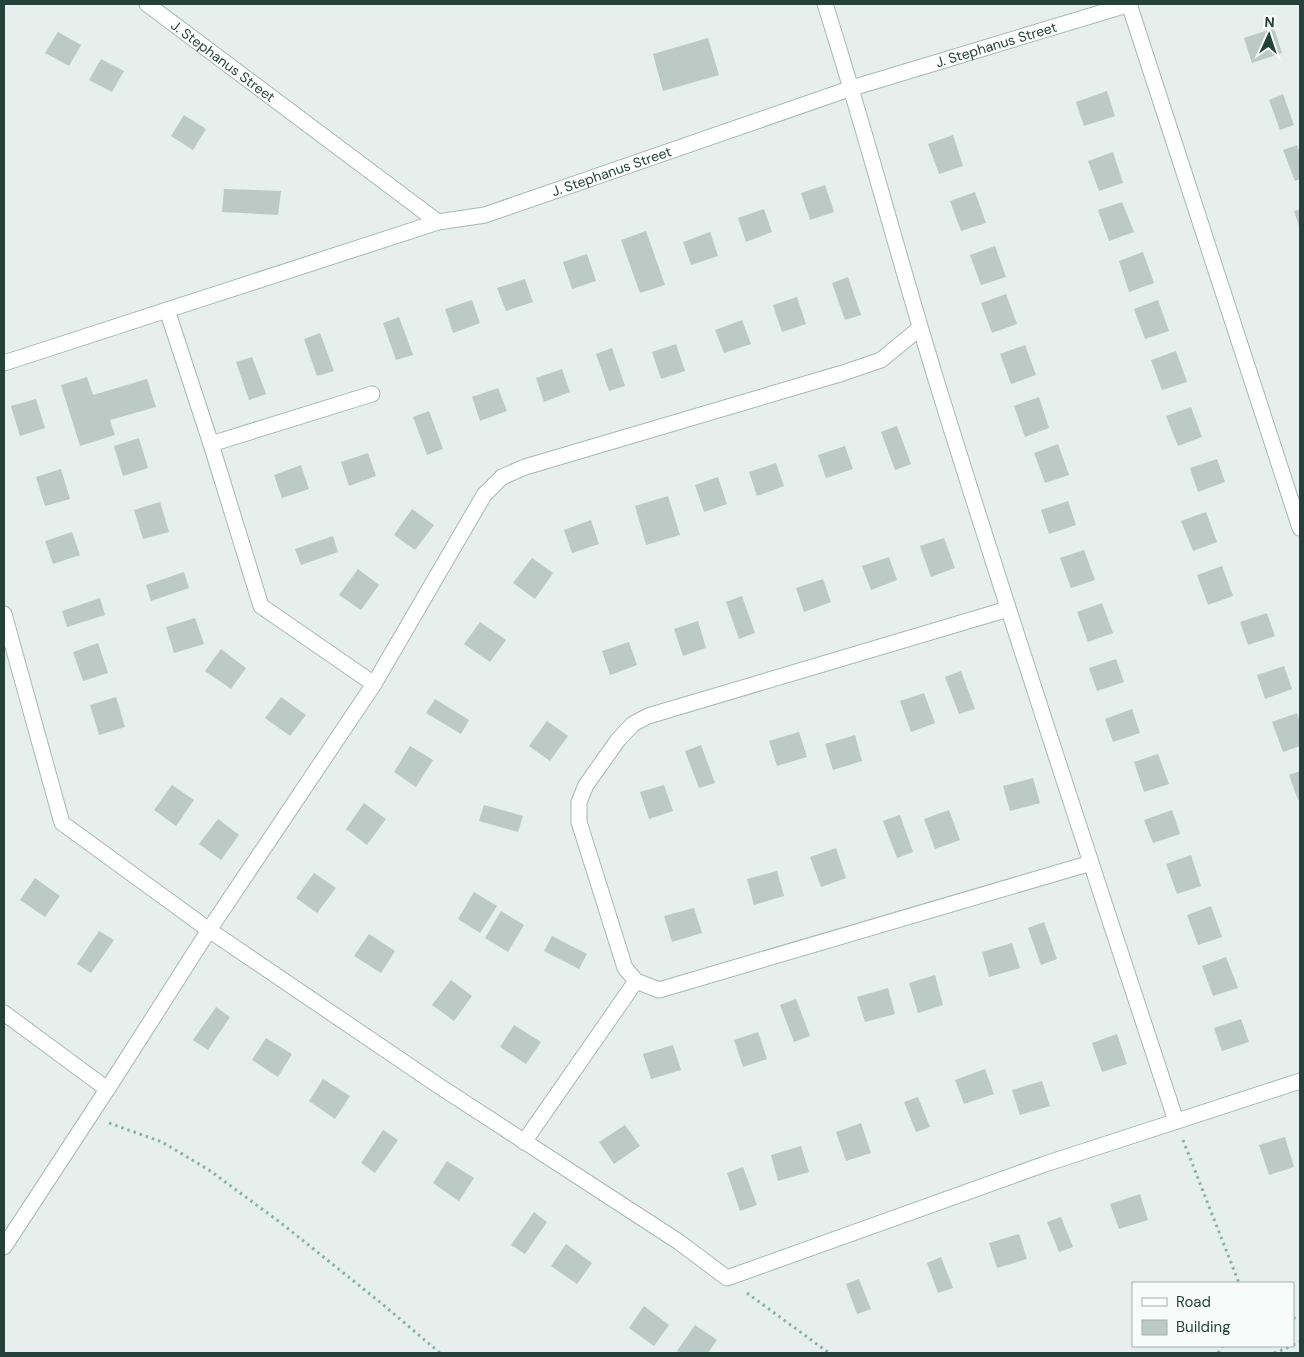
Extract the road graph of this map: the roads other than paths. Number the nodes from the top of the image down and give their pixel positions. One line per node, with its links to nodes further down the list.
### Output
1 (147, 4): 5 (street, J. Stephanus Street)
2 (825, 4): 4 (street)
3 (1129, 4): 4 (street, J. Stephanus Street); 11 (street)
4 (852, 88): 5 (street, J. Stephanus Street); 7 (street)
5 (438, 222): 6 (street)
6 (167, 310): 8 (street); 10 (street)
7 (920, 328): 12 (street); 15 (street)
8 (4, 363)
9 (372, 394): 10 (street)
10 (211, 444): 15 (street)
11 (1300, 528)
12 (1008, 609): 16 (street); 18 (street)
13 (4, 614): 14 (street)
14 (8, 646): 17 (street)
15 (374, 684): 17 (street)
16 (1091, 863): 18 (street); 22 (street)
17 (209, 930): 21 (street); 23 (street)
18 (636, 981): 23 (street)
19 (4, 1013): 21 (street)
20 (1300, 1082): 22 (street)
21 (107, 1089): 24 (street)
22 (1176, 1121): 23 (street)
23 (524, 1142)
24 (4, 1247)

